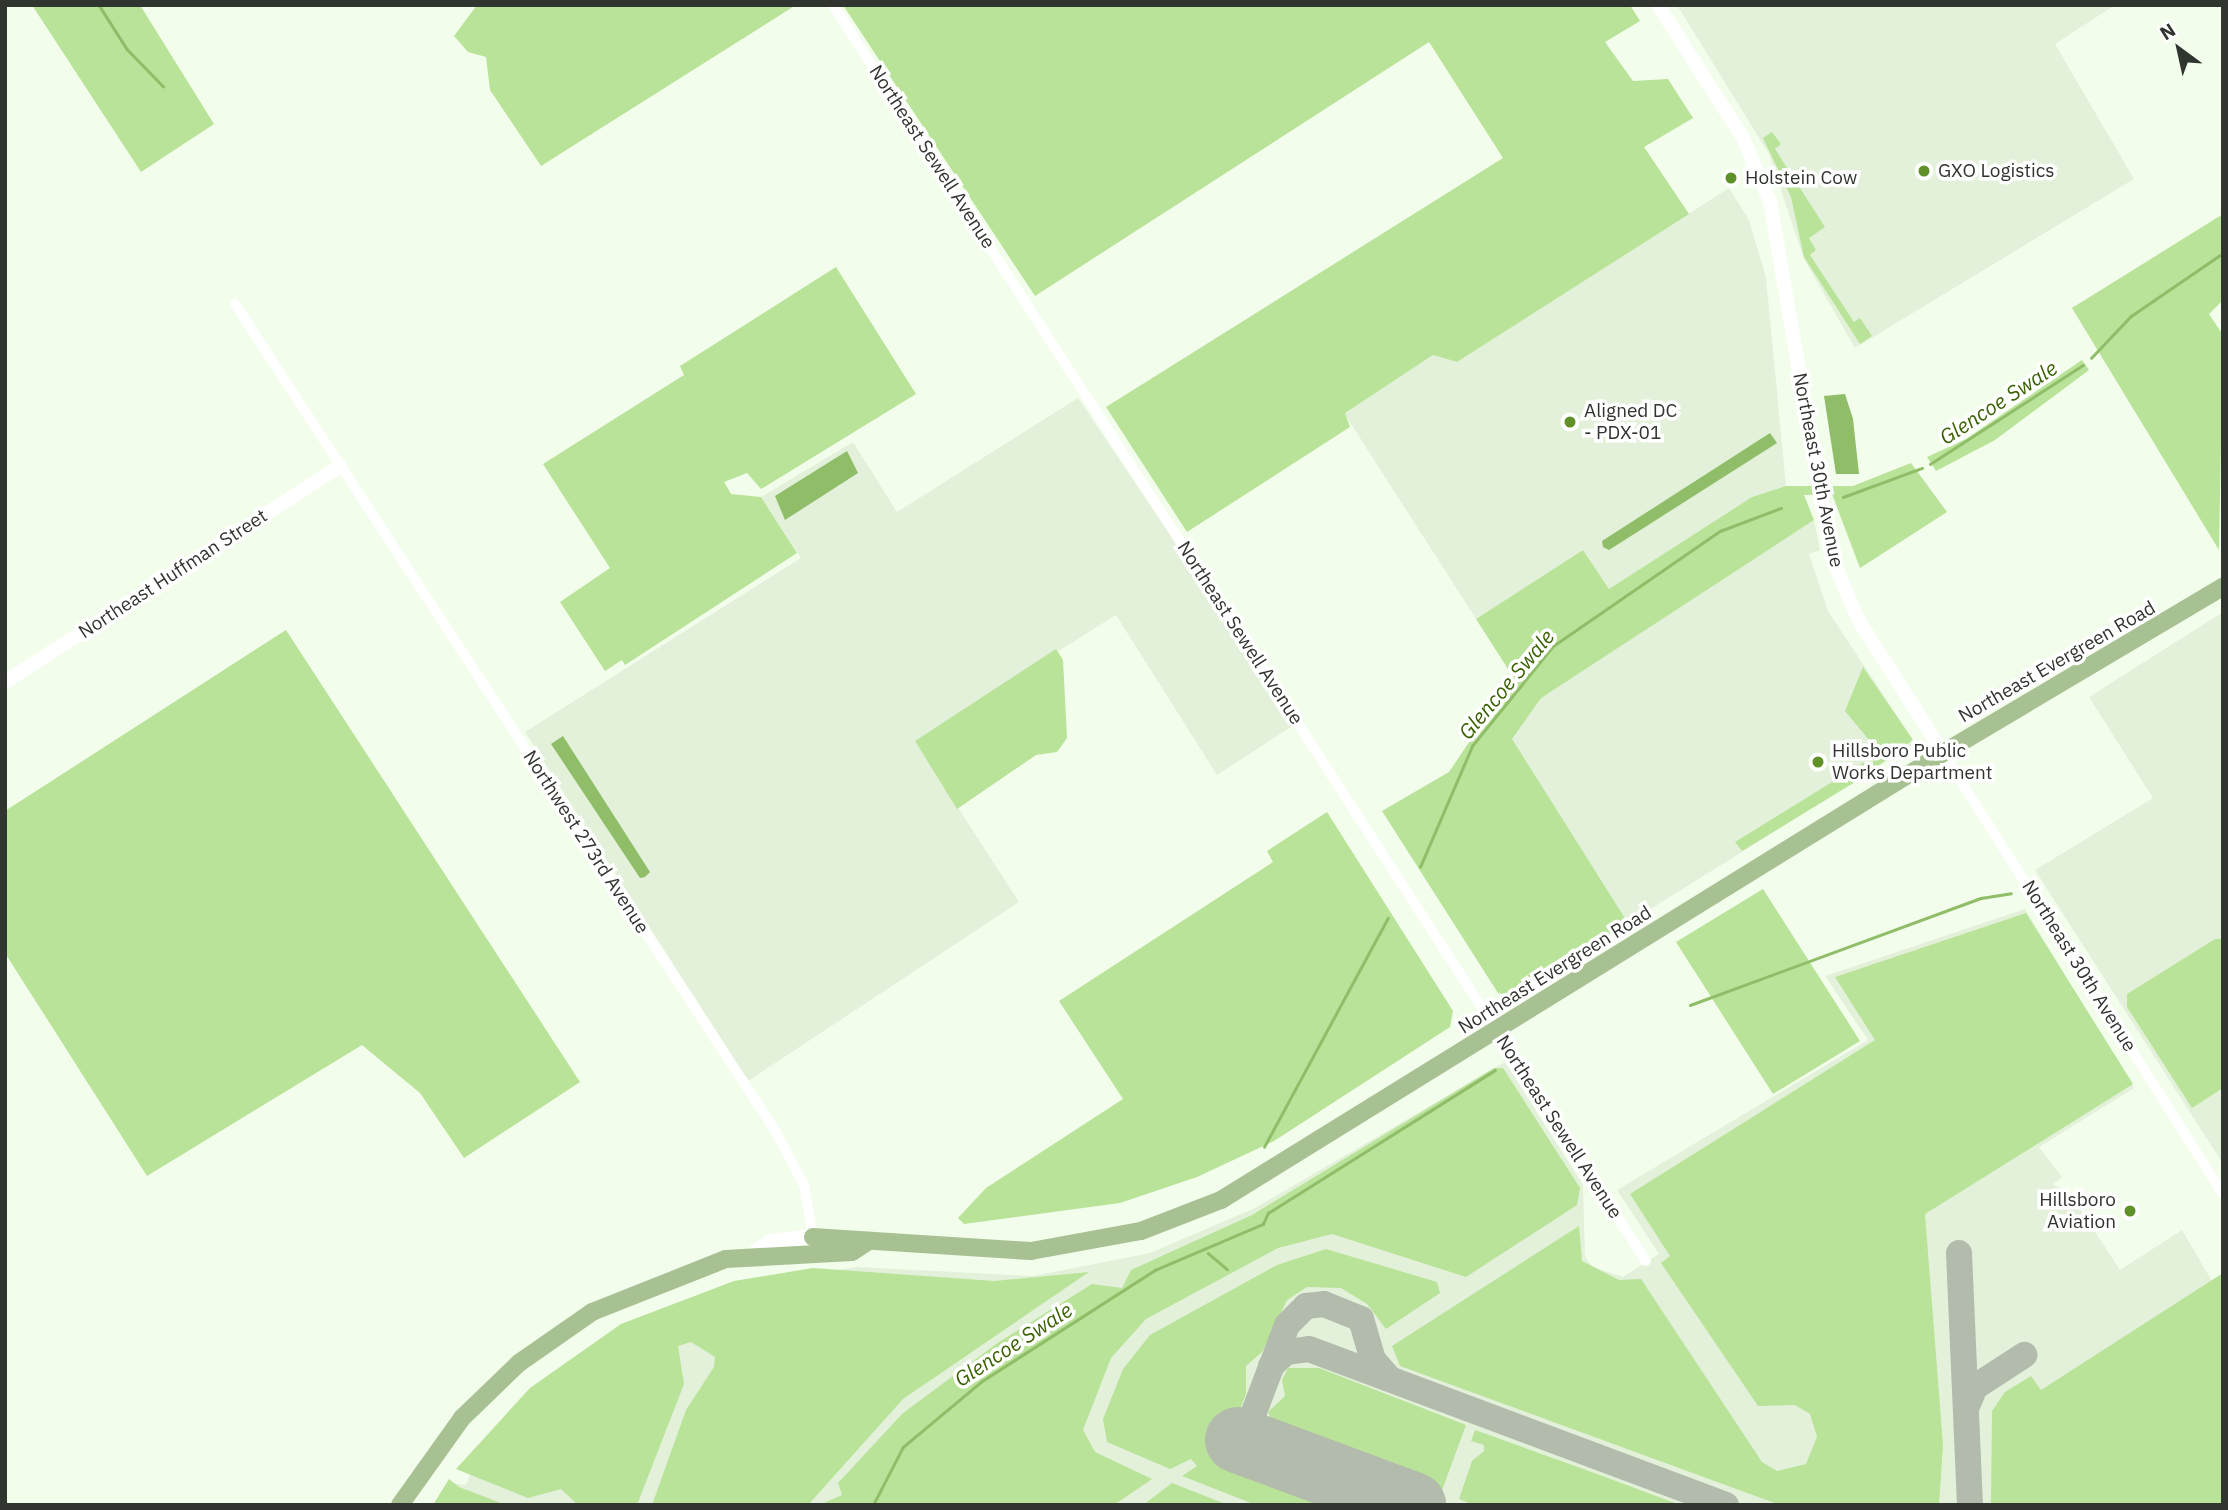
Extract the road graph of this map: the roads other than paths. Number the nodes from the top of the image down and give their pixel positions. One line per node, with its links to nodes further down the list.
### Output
1 (833, 5): 8 (street, Northeast Sewell Avenue)
2 (1658, 5): 7 (street, Northeast 30th Avenue)
3 (235, 304): 4 (street, Northwest 273rd Avenue)
4 (340, 466): 6 (street, Northeast Huffman Street); 10 (street, Northwest 273rd Avenue)
5 (2223, 587): 7 (main road, Northeast Evergreen Road)
6 (5, 681)
7 (1942, 753): 8 (main road, Northeast Evergreen Road); 9 (street, Northeast 30th Avenue)
8 (1497, 1031): 11 (main road, Northeast Evergreen Road); 13 (street, Northeast Sewell Avenue)
9 (2223, 1194)
10 (813, 1237): 11 (main road, Northeast Evergreen Road); 12 (main road, Northeast Evergreen Road)
11 (866, 1243): 12 (main road, Northeast Evergreen Road)
12 (756, 1252): 14 (main road, Northeast Evergreen Road)
13 (1646, 1261)
14 (400, 1505)

